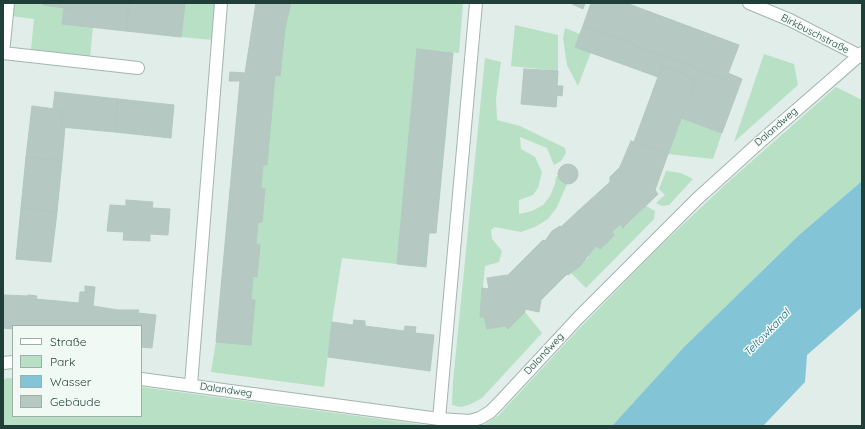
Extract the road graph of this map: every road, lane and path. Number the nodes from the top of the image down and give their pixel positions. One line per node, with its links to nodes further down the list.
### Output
1 (8, 3): 5 (street)
2 (221, 3): 9 (street)
3 (476, 3): 10 (street)
4 (749, 3): 6 (street, Birkbuschstraße)
5 (3, 53): 7 (street)
6 (861, 57): 10 (street, Dalandweg)
7 (138, 68)
8 (142, 379): 9 (street, Dalandweg)
9 (191, 385): 10 (street, Dalandweg)
10 (439, 419)

